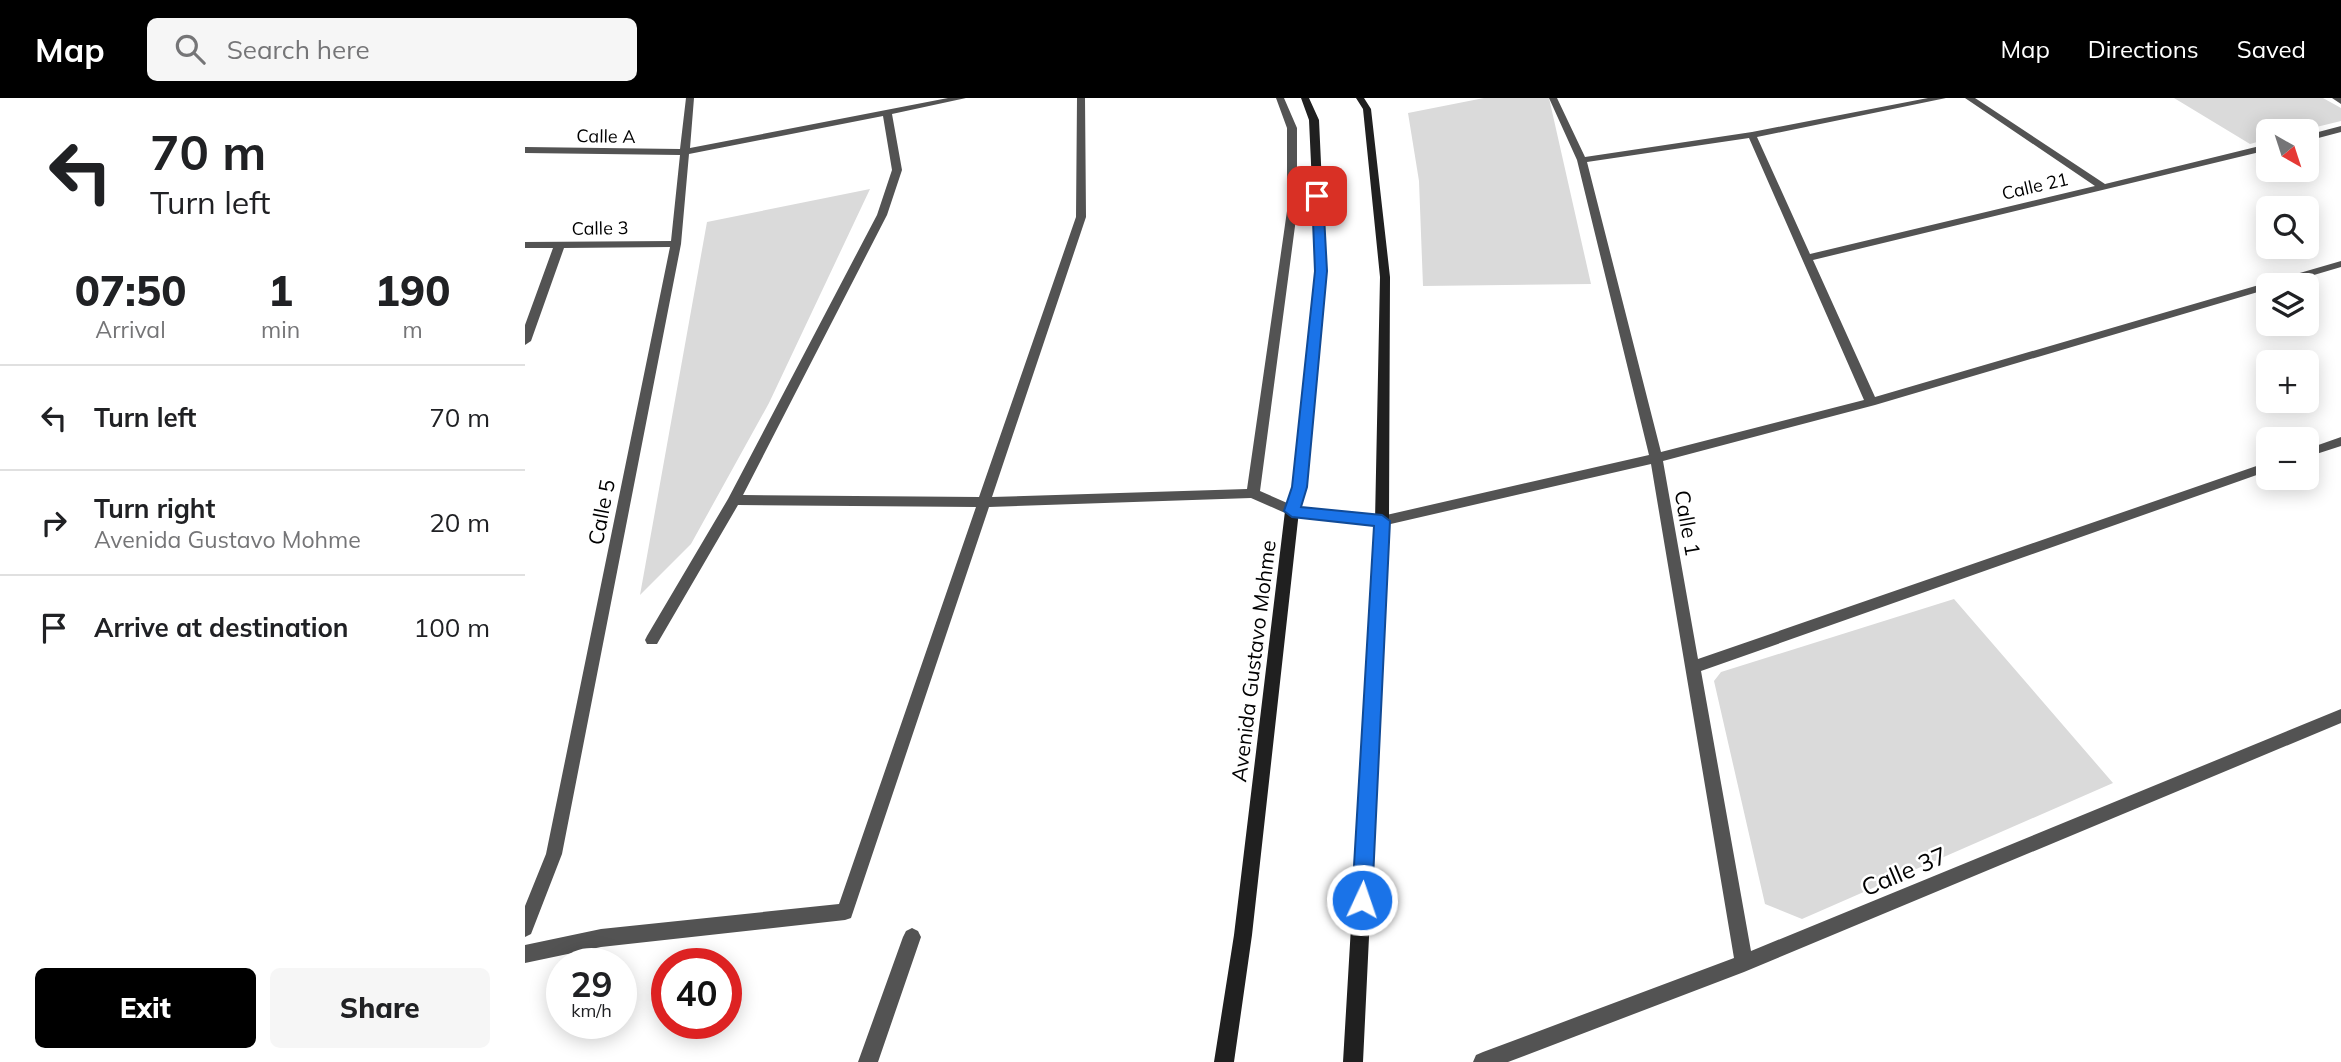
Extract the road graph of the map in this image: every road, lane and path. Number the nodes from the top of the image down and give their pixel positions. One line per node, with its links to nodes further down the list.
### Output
1 (690, 98): 18 (street, Calle 5)
2 (962, 98): 12 (street, Calle A)
3 (1081, 98): 34 (street)
4 (1280, 98): 32 (street)
5 (1305, 98): 35 (street, Avenida Gustavo Mohme)
6 (1360, 98): 36 (street)
7 (1553, 98): 19 (street, Calle 1)
8 (1942, 98): 14 (street)
9 (1969, 98): 20 (street)
10 (2336, 98): 11 (street)
11 (2341, 101)
12 (887, 113): 18 (street, Calle A); 33 (street)
13 (2341, 129): 15 (street)
14 (1752, 135): 19 (street); 24 (street)
15 (2319, 135)
16 (525, 150): 18 (street, Calle A)
17 (2256, 150): 20 (street, Calle 21)
18 (686, 152): 21 (street, Calle 5)
19 (1581, 160): 30 (street, Calle 1)
20 (2105, 188): 24 (street, Calle 21)
21 (676, 244): 23 (street, Calle 3); 40 (street, Calle 5)
22 (525, 245): 23 (street, Calle 3)
23 (559, 246): 26 (street)
24 (1809, 258): 27 (street)
25 (2341, 264): 27 (street)
26 (525, 341)
27 (1871, 402): 30 (street)
28 (2341, 441): 29 (street)
29 (2319, 449)
30 (1656, 458): 36 (street); 38 (street, Calle 1)
31 (2256, 470): 38 (street)
32 (1253, 493): 34 (street); 35 (street)
33 (734, 500): 34 (street); 37 (street)
34 (984, 502): 42 (street)
35 (1292, 511): 36 (street); 45 (street, Avenida Gustavo Mohme)
36 (1382, 521): 46 (street)
37 (652, 640)
38 (1691, 668): 43 (street, Calle 1)
39 (2341, 716): 43 (street, Calle 37)
40 (525, 928)
41 (912, 937): 44 (street)
42 (525, 954)
43 (1744, 963): 47 (street, Calle 37)
44 (869, 1062)
45 (1224, 1062)
46 (1353, 1062)
47 (1483, 1062)

